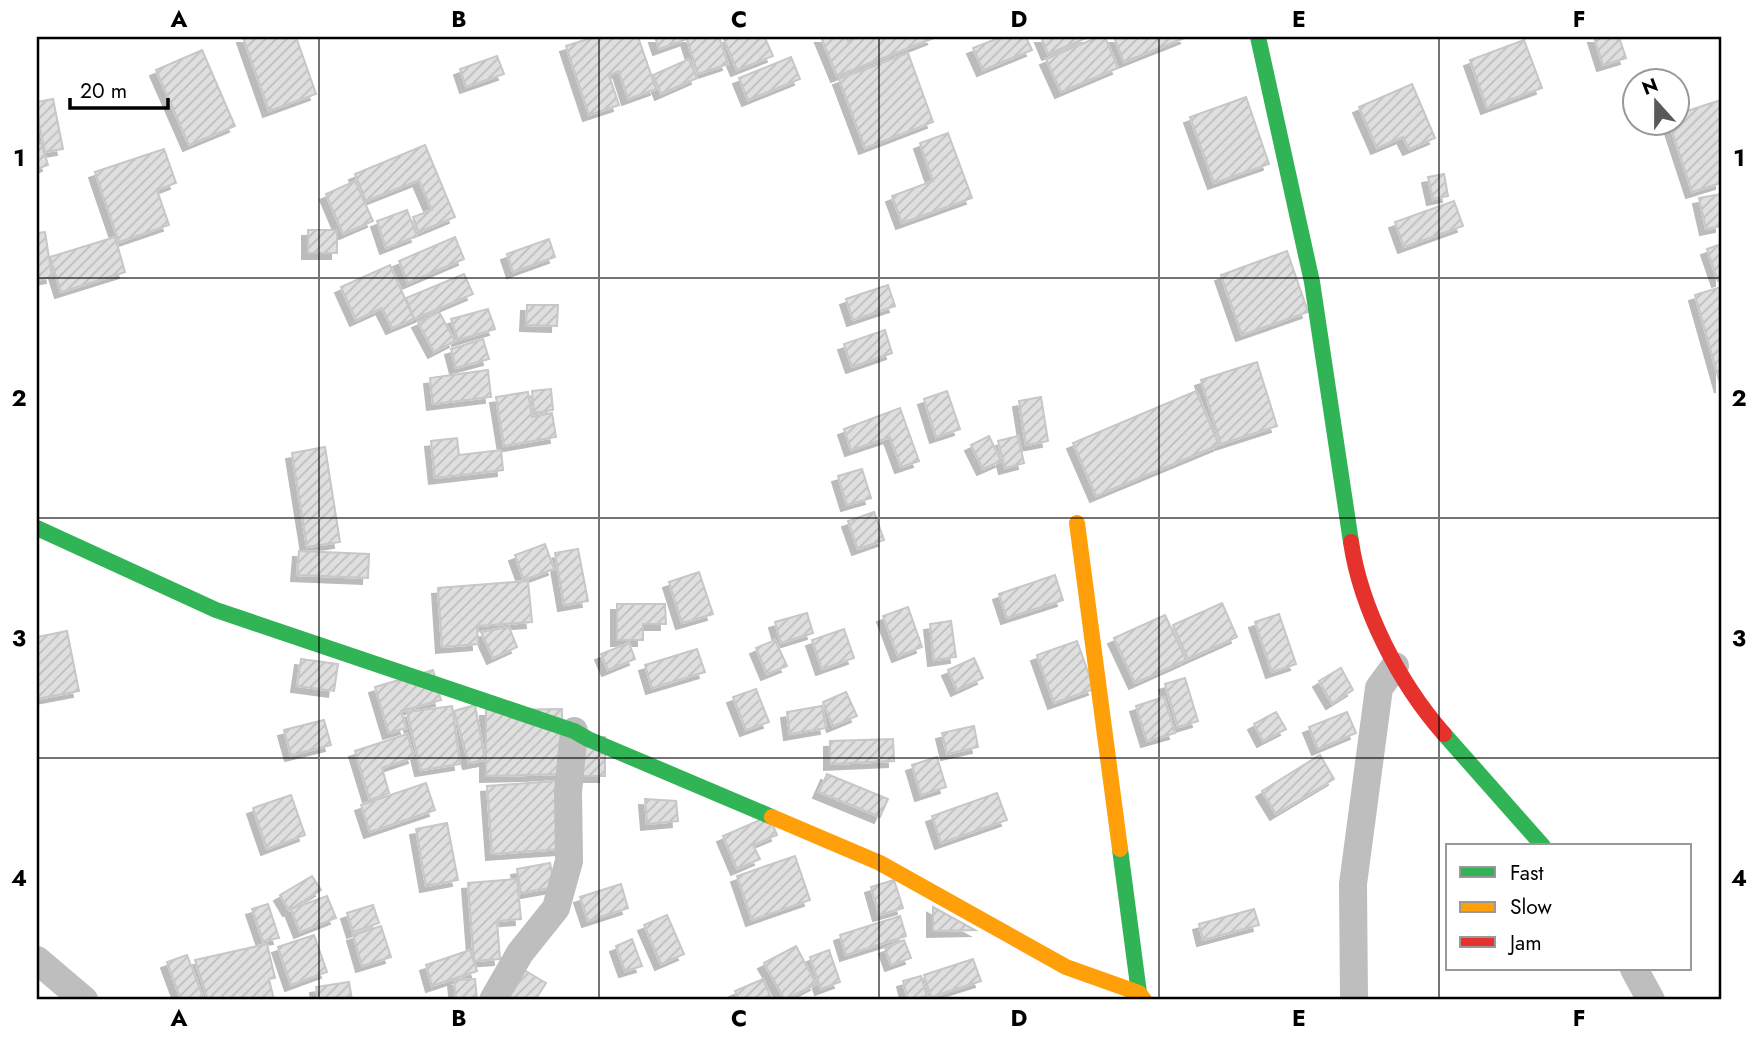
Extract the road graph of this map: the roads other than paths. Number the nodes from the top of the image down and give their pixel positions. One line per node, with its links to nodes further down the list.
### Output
1 (1258, 37): 4 (street)
2 (1077, 523): 9 (street)
3 (37, 528): 5 (street)
4 (1395, 666): 6 (street); 12 (street)
5 (574, 731): 9 (street); 11 (street)
6 (1541, 844)
7 (37, 960): 10 (street)
8 (1635, 970): 13 (street)
9 (1142, 997)
10 (84, 1000)
11 (493, 1000)
12 (1354, 1000)
13 (1651, 1000)

